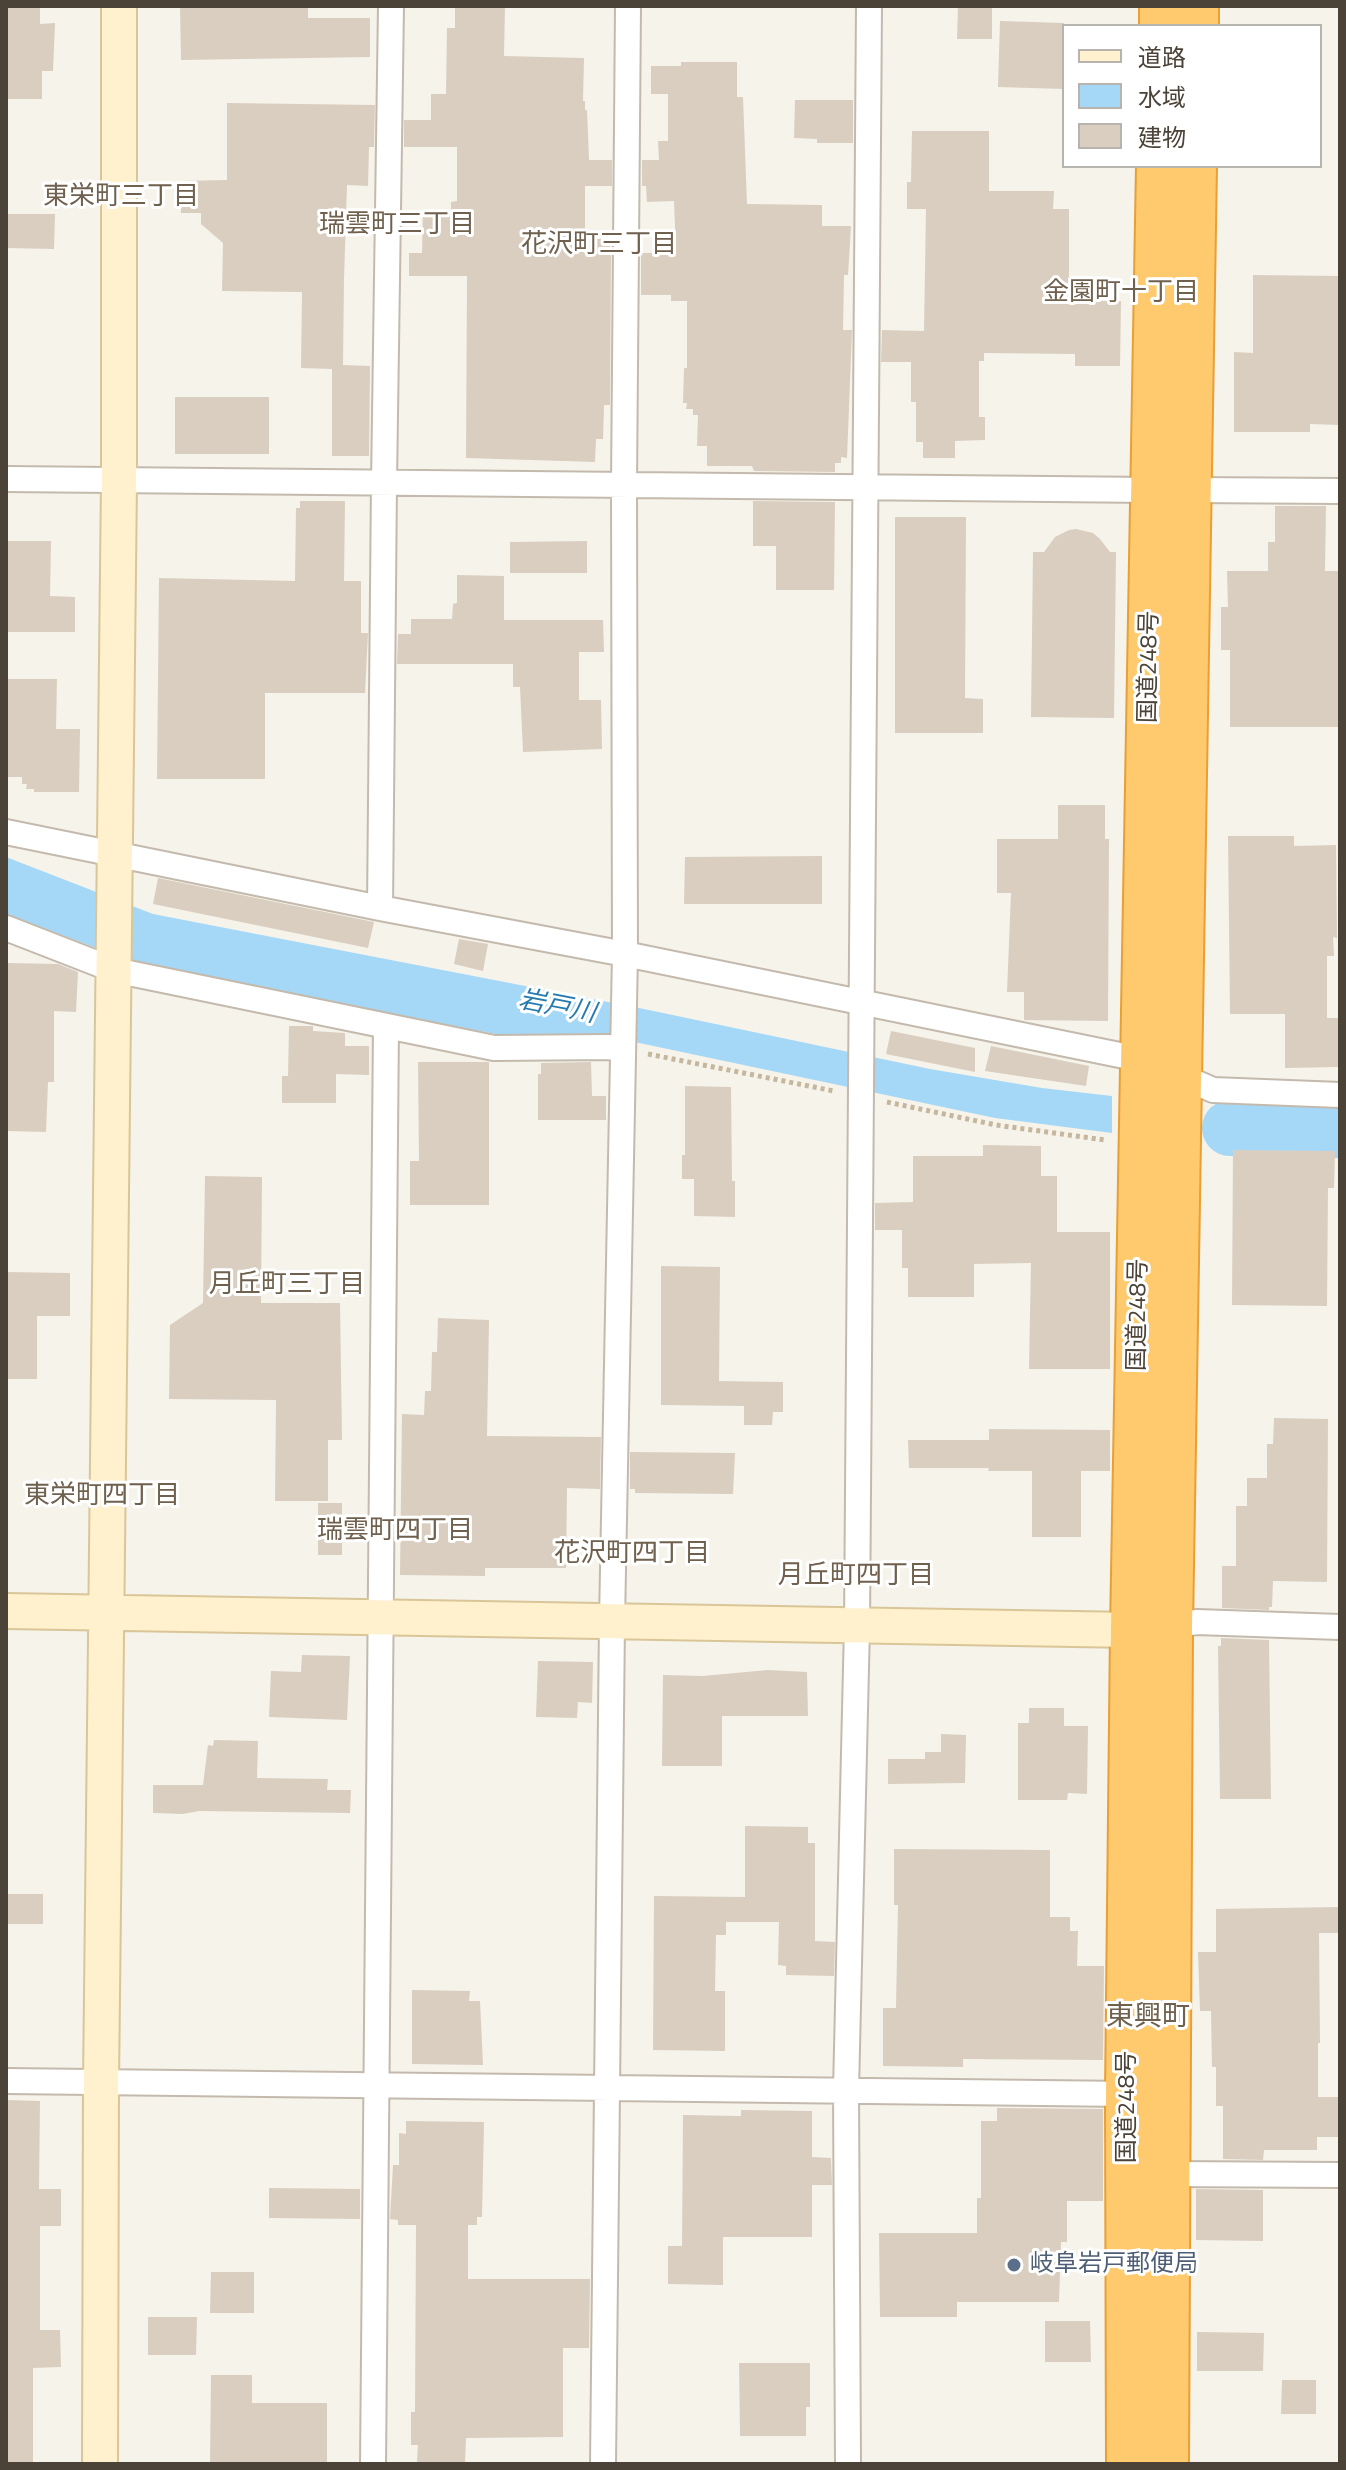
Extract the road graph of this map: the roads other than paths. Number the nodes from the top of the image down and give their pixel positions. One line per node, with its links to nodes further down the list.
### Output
1 (119, 6): 8 (street)
2 (391, 6): 9 (street)
3 (628, 6): 10 (street)
4 (869, 6): 11 (street)
5 (1159, 168): 12 (highway, 国道248号)
6 (1194, 168): 12 (highway, 国道248号)
7 (6, 479): 8 (street)
8 (119, 481): 9 (street); 15 (street)
9 (384, 483): 10 (street); 16 (street)
10 (624, 485): 11 (street); 18 (street)
11 (866, 487): 12 (street); 20 (street)
12 (1172, 490): 13 (street); 23 (highway, 国道248号)
13 (1340, 491)
14 (6, 832): 15 (street)
15 (115, 872): 16 (street); 19 (street)
16 (380, 908): 18 (street)
17 (6, 928): 19 (street)
18 (625, 954): 20 (street); 22 (street)
19 (114, 963): 21 (street); 26 (street)
20 (861, 1004): 23 (street); 29 (street)
21 (386, 1026): 22 (street); 27 (street)
22 (623, 1045): 28 (street)
23 (1162, 1067): 24 (street); 31 (highway, 国道248号)
24 (1340, 1095)
25 (6, 1611): 26 (street)
26 (108, 1613): 27 (street); 33 (street)
27 (380, 1618): 28 (street); 34 (street)
28 (612, 1621): 29 (street); 35 (street)
29 (857, 1626): 31 (street); 36 (street)
30 (1340, 1627): 31 (street)
31 (1152, 1628): 37 (highway, 国道248号); 38 (highway, 国道248号)
32 (6, 2081): 33 (street)
33 (101, 2082): 34 (street); 40 (street)
34 (377, 2085): 35 (street); 41 (street)
35 (607, 2088): 36 (street); 42 (street)
36 (846, 2090): 37 (street); 43 (street)
37 (1128, 2094): 44 (highway, 国道248号)
38 (1166, 2174): 39 (street); 45 (highway, 国道248号)
39 (1340, 2175)
40 (100, 2464)
41 (373, 2464)
42 (603, 2464)
43 (848, 2464)
44 (1129, 2464)
45 (1166, 2464)

